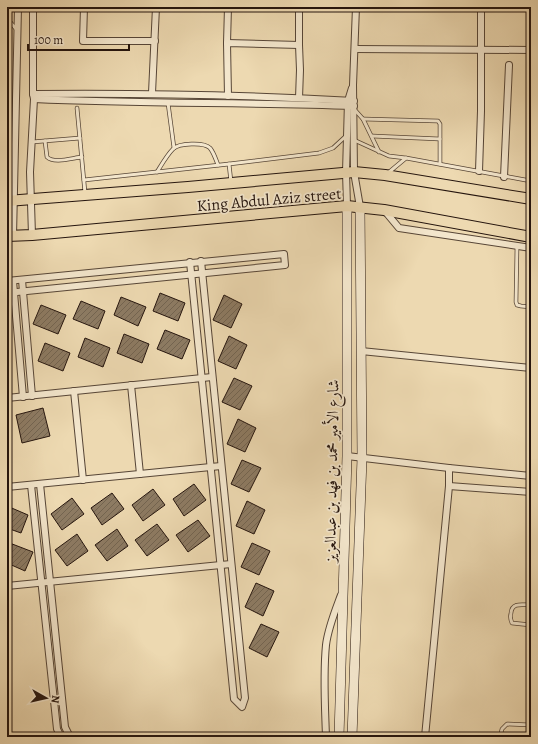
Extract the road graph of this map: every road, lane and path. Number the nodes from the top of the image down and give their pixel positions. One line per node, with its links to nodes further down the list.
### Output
1 (18, 7): 10 (street)
2 (33, 7): 20 (street)
3 (84, 7): 11 (street)
4 (156, 7): 11 (street)
5 (228, 7): 12 (street)
6 (299, 7): 13 (street)
7 (356, 7): 14 (street)
8 (481, 7): 15 (street)
9 (7, 22): 10 (lane)
10 (18, 31): 43 (street)
11 (155, 41): 18 (street)
12 (227, 43): 13 (street); 19 (street)
13 (299, 45): 21 (street)
14 (355, 49): 15 (street); 23 (street)
15 (481, 50): 16 (street); 40 (street)
16 (531, 50)
17 (509, 65): 45 (street)
18 (152, 93): 19 (street); 20 (street)
19 (228, 96): 21 (street)
20 (34, 97): 22 (street); 32 (street)
21 (299, 98): 23 (street)
22 (168, 103): 23 (street); 33 (lane)
23 (352, 105): 25 (lane); 26 (street); 30 (street)
24 (77, 108): 28 (lane)
25 (363, 118): 27 (lane); 29 (lane)
26 (347, 135): 37 (lane); 42 (street)
27 (372, 136): 29 (lane); 34 (lane)
28 (80, 138): 31 (lane); 35 (lane)
29 (440, 139): 38 (lane)
30 (354, 140): 34 (lane); 42 (street)
31 (45, 141): 32 (lane); 35 (lane)
32 (32, 142): 51 (street)
33 (174, 148): 39 (lane); 41 (lane)
34 (379, 152): 36 (lane)
35 (82, 157): 46 (lane)
36 (406, 158): 38 (lane); 44 (lane)
37 (229, 164): 39 (lane); 48 (lane)
38 (440, 164): 40 (lane)
39 (218, 165): 41 (lane)
40 (479, 171): 45 (lane)
41 (157, 172): 46 (lane)
42 (350, 172): 44 (main road, King Abdul Aziz street); 48 (main road, King Abdul Aziz street); 54 (street); 55 (street)
43 (15, 173): 49 (street); 53 (street)
44 (385, 175): 52 (main road, King Abdul Aziz street)
45 (504, 177): 47 (lane)
46 (84, 180): 50 (lane)
47 (531, 181)
48 (231, 183): 50 (main road, King Abdul Aziz street)
49 (7, 188)
50 (85, 195): 51 (main road, King Abdul Aziz street)
51 (31, 199): 53 (main road, King Abdul Aziz street); 57 (street)
52 (531, 199)
53 (11, 201): 58 (street)
54 (347, 206): 55 (main road, King Abdul Aziz street); 57 (main road, King Abdul Aziz street); 80 (main road, شارع الأمير محمد بن فهد بن عبدالعزيز)
55 (360, 207): 56 (main road, King Abdul Aziz street); 71 (main road, شارع الأمير محمد بن فهد بن عبدالعزيز)
56 (384, 210): 59 (main road, King Abdul Aziz street); 60 (street)
57 (32, 235): 58 (main road, King Abdul Aziz street)
58 (10, 236)
59 (531, 237)
60 (517, 246): 61 (street); 70 (lane)
61 (531, 248)
62 (201, 261): 63 (street); 64 (street); 64 (street)
63 (190, 262): 65 (street); 66 (street)
64 (202, 273): 65 (street); 73 (street)
65 (191, 274): 68 (street); 74 (street)
66 (22, 280): 67 (street); 68 (street)
67 (10, 281): 69 (street)
68 (23, 292): 69 (street); 78 (street)
69 (10, 293): 77 (street)
70 (531, 307)
71 (362, 351): 72 (street); 81 (main road, شارع الأمير محمد بن فهد بن عبدالعزيز)
72 (531, 368)
73 (212, 377): 74 (street); 82 (street)
74 (202, 378): 75 (street); 83 (street)
75 (131, 385): 76 (street); 85 (street)
76 (74, 391): 78 (street); 87 (street)
77 (23, 396): 78 (street); 79 (street)
78 (32, 396)
79 (7, 398)
80 (347, 456): 81 (street); 98 (main road, شارع الأمير محمد بن فهد بن عبدالعزيز)
81 (362, 458): 84 (street); 106 (main road, شارع الأمير محمد بن فهد بن عبدالعزيز)
82 (221, 466): 83 (street); 93 (street)
83 (211, 467): 85 (street); 94 (street)
84 (449, 468): 86 (street); 90 (street)
85 (140, 474): 87 (street)
86 (531, 476)
87 (83, 480): 88 (street)
88 (40, 484): 89 (street); 96 (street)
89 (31, 485): 91 (street); 95 (street)
90 (449, 486): 92 (street); 107 (street)
91 (7, 487)
92 (531, 492)
93 (231, 564): 94 (street); 94 (street)
94 (221, 565): 96 (street)
95 (42, 582): 96 (street); 97 (street); 102 (street)
96 (50, 582): 103 (street)
97 (7, 586)
98 (343, 590): 104 (street); 105 (main road, شارع الأمير محمد بن فهد بن عبدالعزيز)
99 (531, 605): 100 (lane)
100 (531, 626)
101 (531, 725): 108 (lane)
102 (61, 737)
103 (70, 737)
104 (326, 737)
105 (339, 737)
106 (352, 737)
107 (425, 737)
108 (500, 737)

